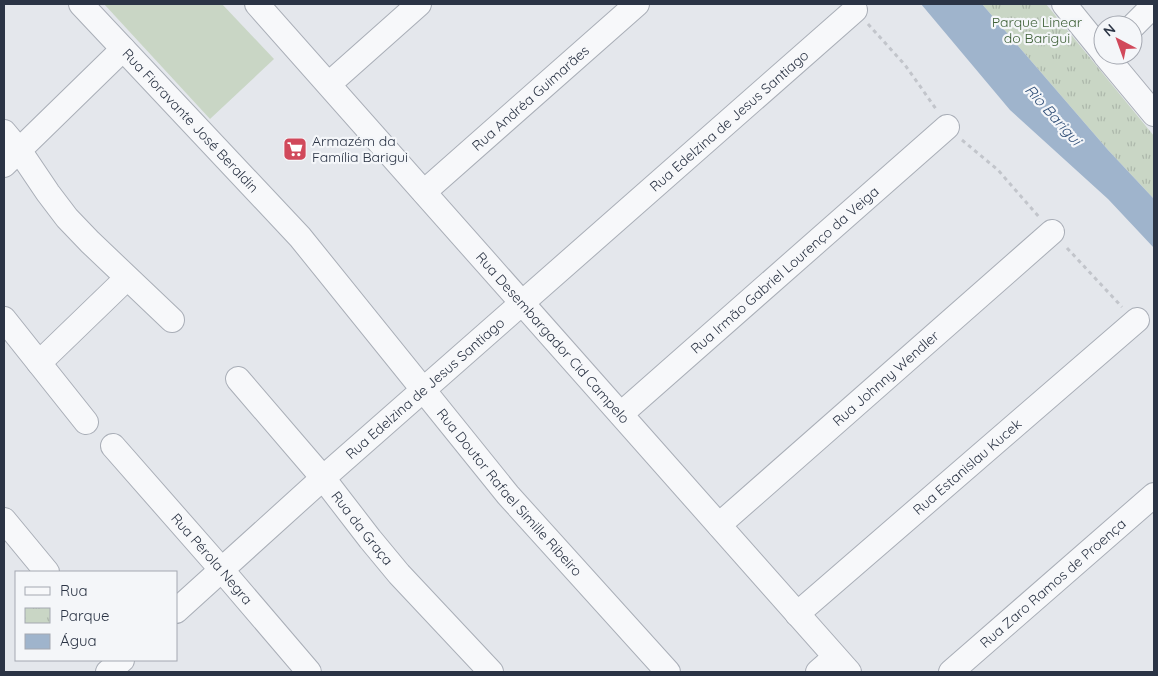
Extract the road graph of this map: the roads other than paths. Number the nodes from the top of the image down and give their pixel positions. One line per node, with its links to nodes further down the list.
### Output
1 (81, 4): 10 (street, Rua Fioravante José Beraldin)
2 (258, 4): 12 (street, Rua Desembargador Cid Campelo)
3 (419, 4): 12 (street)
4 (637, 4): 17 (street, Rua Andréa Guimarães)
5 (1064, 4): 9 (street)
6 (1154, 5): 8 (street)
7 (855, 10): 21 (street, Rua Edelzina de Jesus Santiago)
8 (1143, 16)
9 (1093, 40)
10 (123, 49): 16 (street); 19 (street, Rua Fioravante José Beraldin)
11 (1113, 65): 13 (street)
12 (329, 84): 17 (street, Rua Desembargador Cid Campelo)
13 (1154, 114)
14 (947, 127): 28 (street, Rua Irmão Gabriel Lourenço da Veiga)
15 (4, 132): 16 (street)
16 (11, 157): 20 (street)
17 (424, 192): 21 (street, Rua Desembargador Cid Campelo)
18 (1052, 232): 34 (street, Rua Johnny Wendler)
19 (300, 237): 27 (street, Rua Doutor Rafael Simille Ribeiro)
20 (127, 278): 23 (street); 25 (street)
21 (522, 303): 27 (street, Rua Edelzina de Jesus Santiago); 28 (street, Rua Desembargador Cid Campelo)
22 (4, 319): 25 (street)
23 (172, 320)
24 (1137, 320): 38 (street, Rua Estanislau Kucek)
25 (39, 363): 29 (street)
26 (238, 379): 31 (street, Rua da Graça)
27 (422, 390): 31 (street, Rua Edelzina de Jesus Santiago); 42 (street, Rua Doutor Rafael Simille Ribeiro)
28 (621, 414): 34 (street, Rua Desembargador Cid Campelo)
29 (86, 422)
30 (113, 446): 35 (street, Rua Pérola Negra)
31 (323, 478): 35 (street, Rua Edelzina de Jesus Santiago); 41 (street, Rua da Graça)
32 (1154, 495): 43 (street, Rua Zaro Ramos de Proença)
33 (4, 520): 36 (street)
34 (718, 525): 38 (street, Rua Desembargador Cid Campelo)
35 (222, 570): 37 (street, Rua Edelzina de Jesus Santiago); 40 (street, Rua Pérola Negra)
36 (45, 571)
37 (178, 608)
38 (797, 614): 39 (street, Rua Desembargador Cid Campelo)
39 (834, 667)
40 (309, 672)
41 (491, 672)
42 (668, 672)
43 (951, 672)

